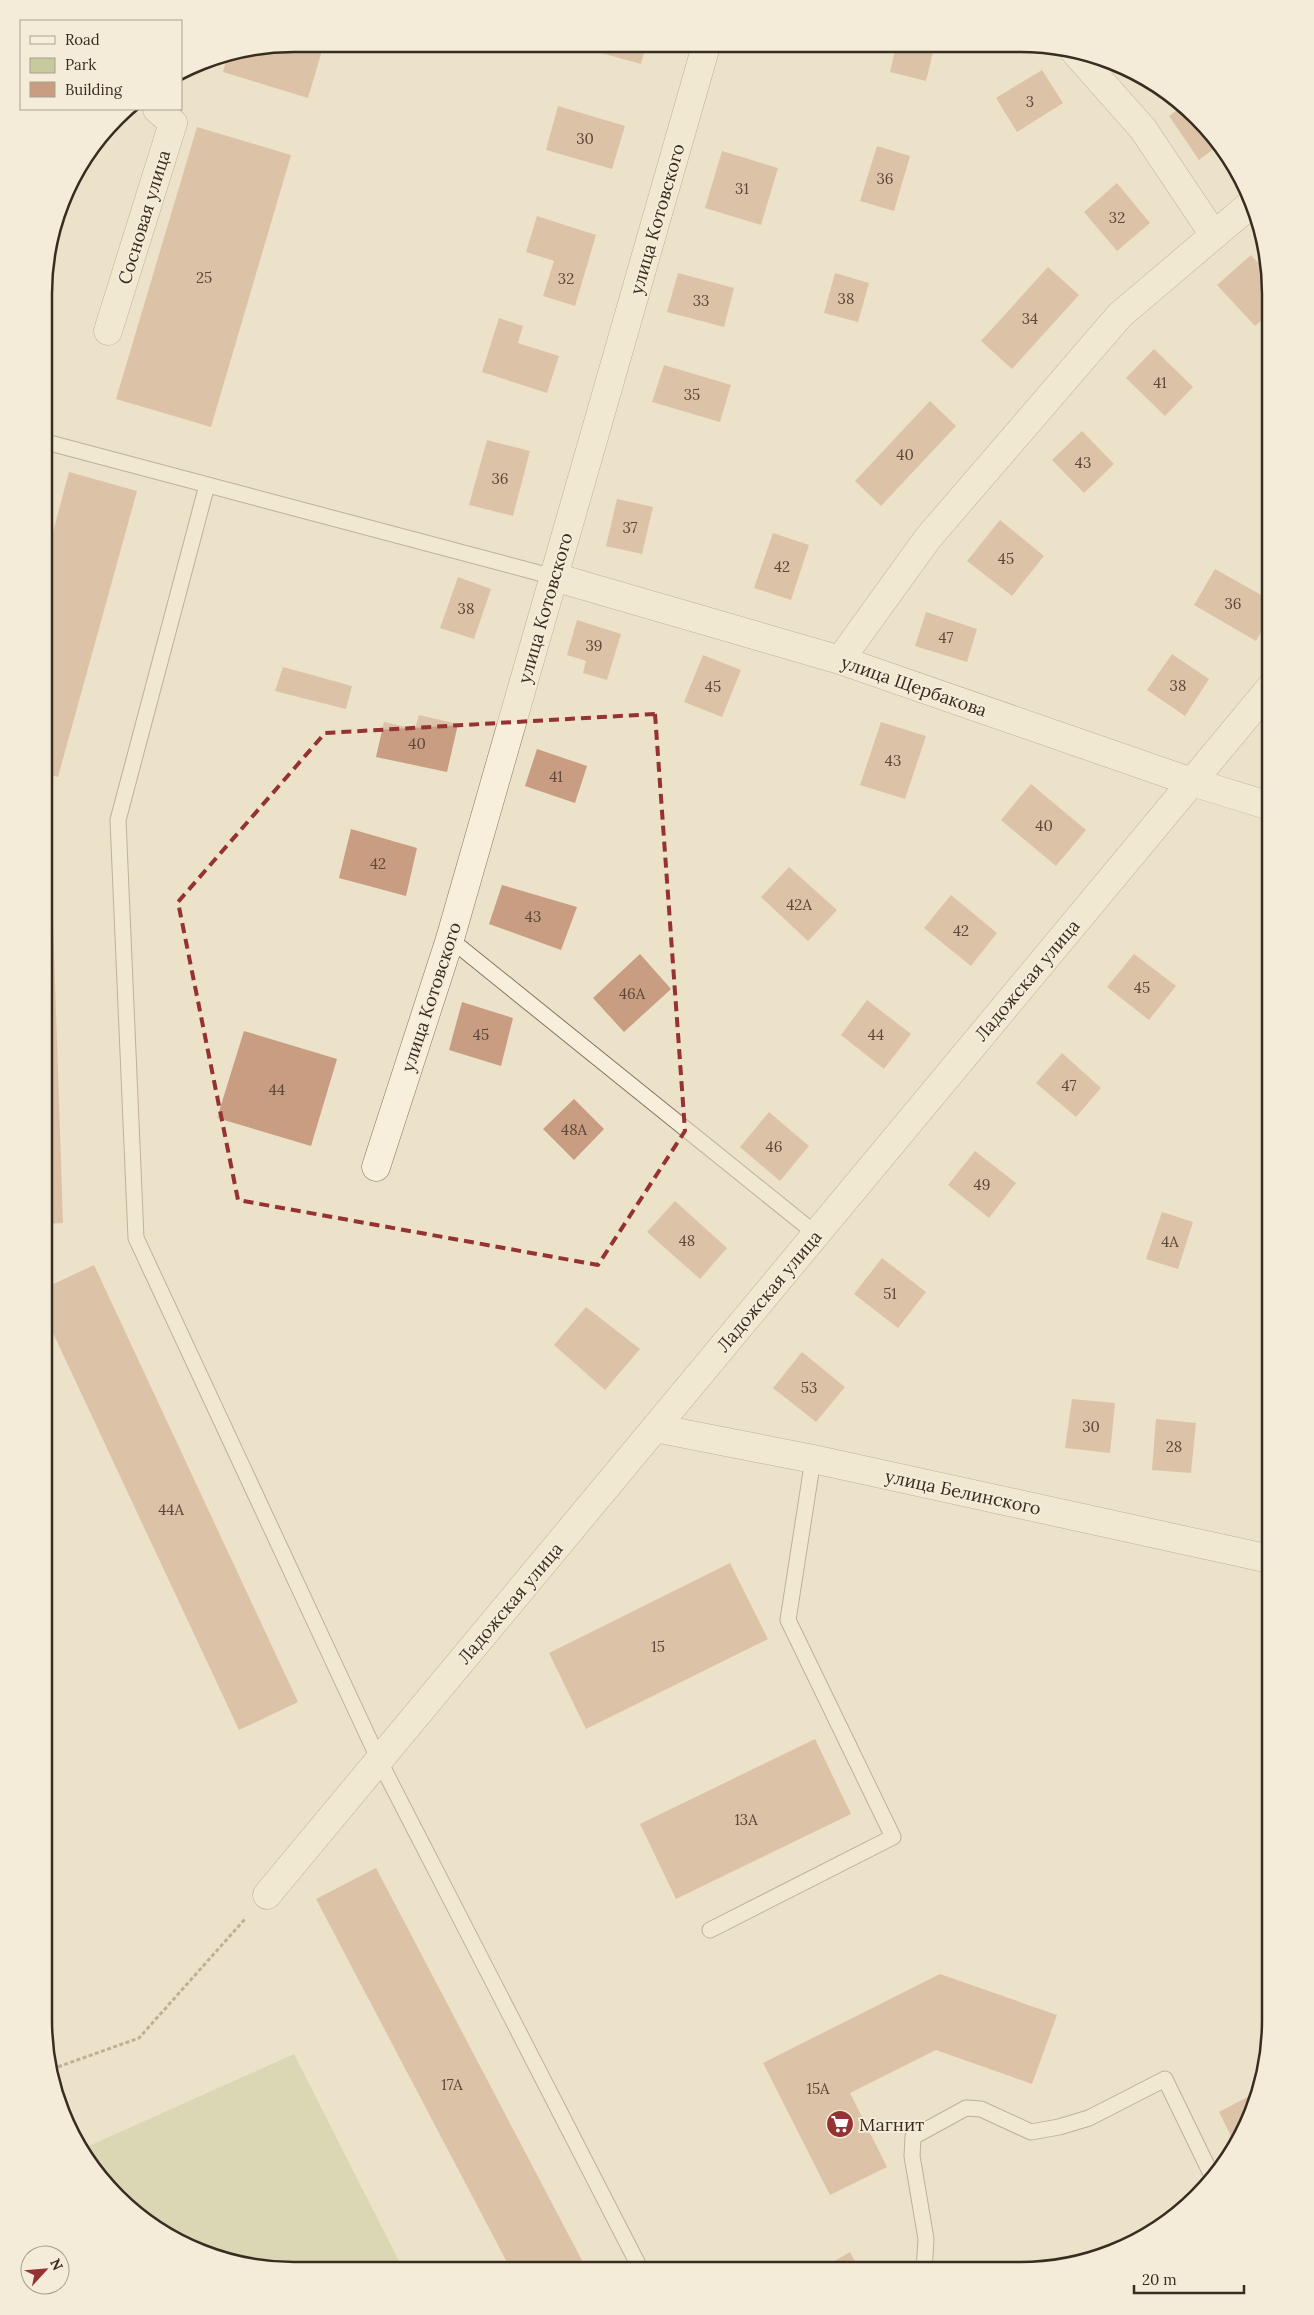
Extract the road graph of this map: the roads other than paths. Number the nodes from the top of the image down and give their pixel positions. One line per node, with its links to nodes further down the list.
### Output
1 (704, 52): 9 (street, улица Котовского)
2 (1083, 61): 5 (street)
3 (158, 110): 6 (street, Сосновая улица)
4 (1246, 208): 5 (street)
5 (1214, 235): 10 (street)
6 (108, 331)
7 (53, 444): 8 (lane)
8 (207, 485): 9 (lane); 20 (lane)
9 (554, 577): 10 (street, улица Щербакова); 14 (street, улица Котовского)
10 (840, 660): 12 (street, улица Щербакова)
11 (1262, 698): 12 (street, Ладожская улица)
12 (1192, 782): 13 (street, улица Щербакова); 16 (street, Ладожская улица)
13 (1262, 804)
14 (450, 939): 15 (street, улица Котовского); 16 (lane)
15 (376, 1167)
16 (816, 1234): 17 (street, Ладожская улица)
17 (655, 1428): 18 (street, улица Белинского); 20 (street, Ладожская улица)
18 (813, 1460): 19 (street, улица Белинского); 22 (lane)
19 (1262, 1557)
20 (379, 1760): 21 (street, Ладожская улица); 24 (lane)
21 (267, 1895)
22 (710, 1930)
23 (1209, 2171): 25 (lane)
24 (637, 2262)
25 (925, 2262)

